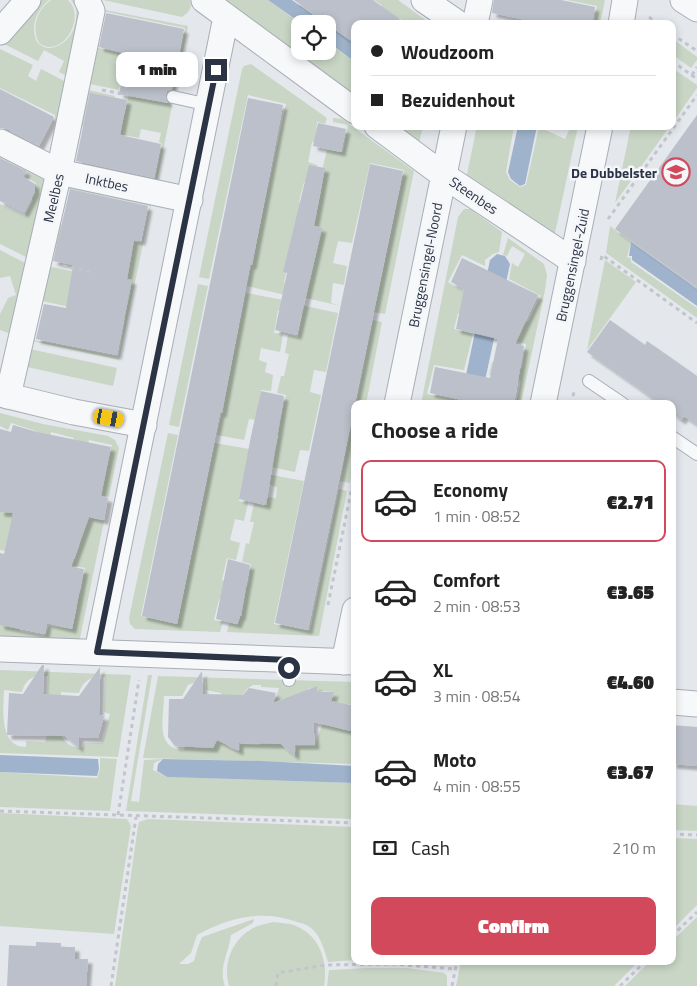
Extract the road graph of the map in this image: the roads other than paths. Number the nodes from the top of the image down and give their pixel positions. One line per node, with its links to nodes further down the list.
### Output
1 (28, 0): 13 (street)
2 (88, 0): 21 (street, Meelbes)
3 (204, 0): 9 (street)
4 (424, 0): 10 (street)
5 (480, 0): 11 (street)
6 (626, 0): 12 (street)
7 (683, 0): 8 (street)
8 (697, 9)
9 (226, 17): 15 (street); 16 (street)
10 (453, 20)
11 (476, 20)
12 (622, 20)
13 (0, 32)
14 (173, 97): 15 (lane)
15 (209, 105): 23 (street)
16 (351, 108)
17 (381, 130): 22 (street, Steenbes)
18 (453, 130): 22 (street, Bruggensingel-Noord)
19 (599, 130): 24 (street, Bruggensingel-Zuid)
20 (0, 142): 21 (street, Inktbes)
21 (59, 172): 23 (street, Inktbes); 26 (street, Meelbes)
22 (443, 175): 24 (street, Steenbes); 27 (street, Bruggensingel-Noord)
23 (190, 200): 30 (street)
24 (573, 261): 28 (street, Bruggensingel-Zuid)
25 (589, 381): 29 (lane)
26 (4, 395): 30 (street)
27 (398, 400)
28 (544, 400)
29 (617, 400)
30 (144, 425): 34 (street)
31 (676, 440): 32 (lane)
32 (697, 454)
33 (0, 649): 34 (street)
34 (97, 652): 35 (street)
35 (350, 662)
36 (676, 702): 37 (street)
37 (697, 704)

